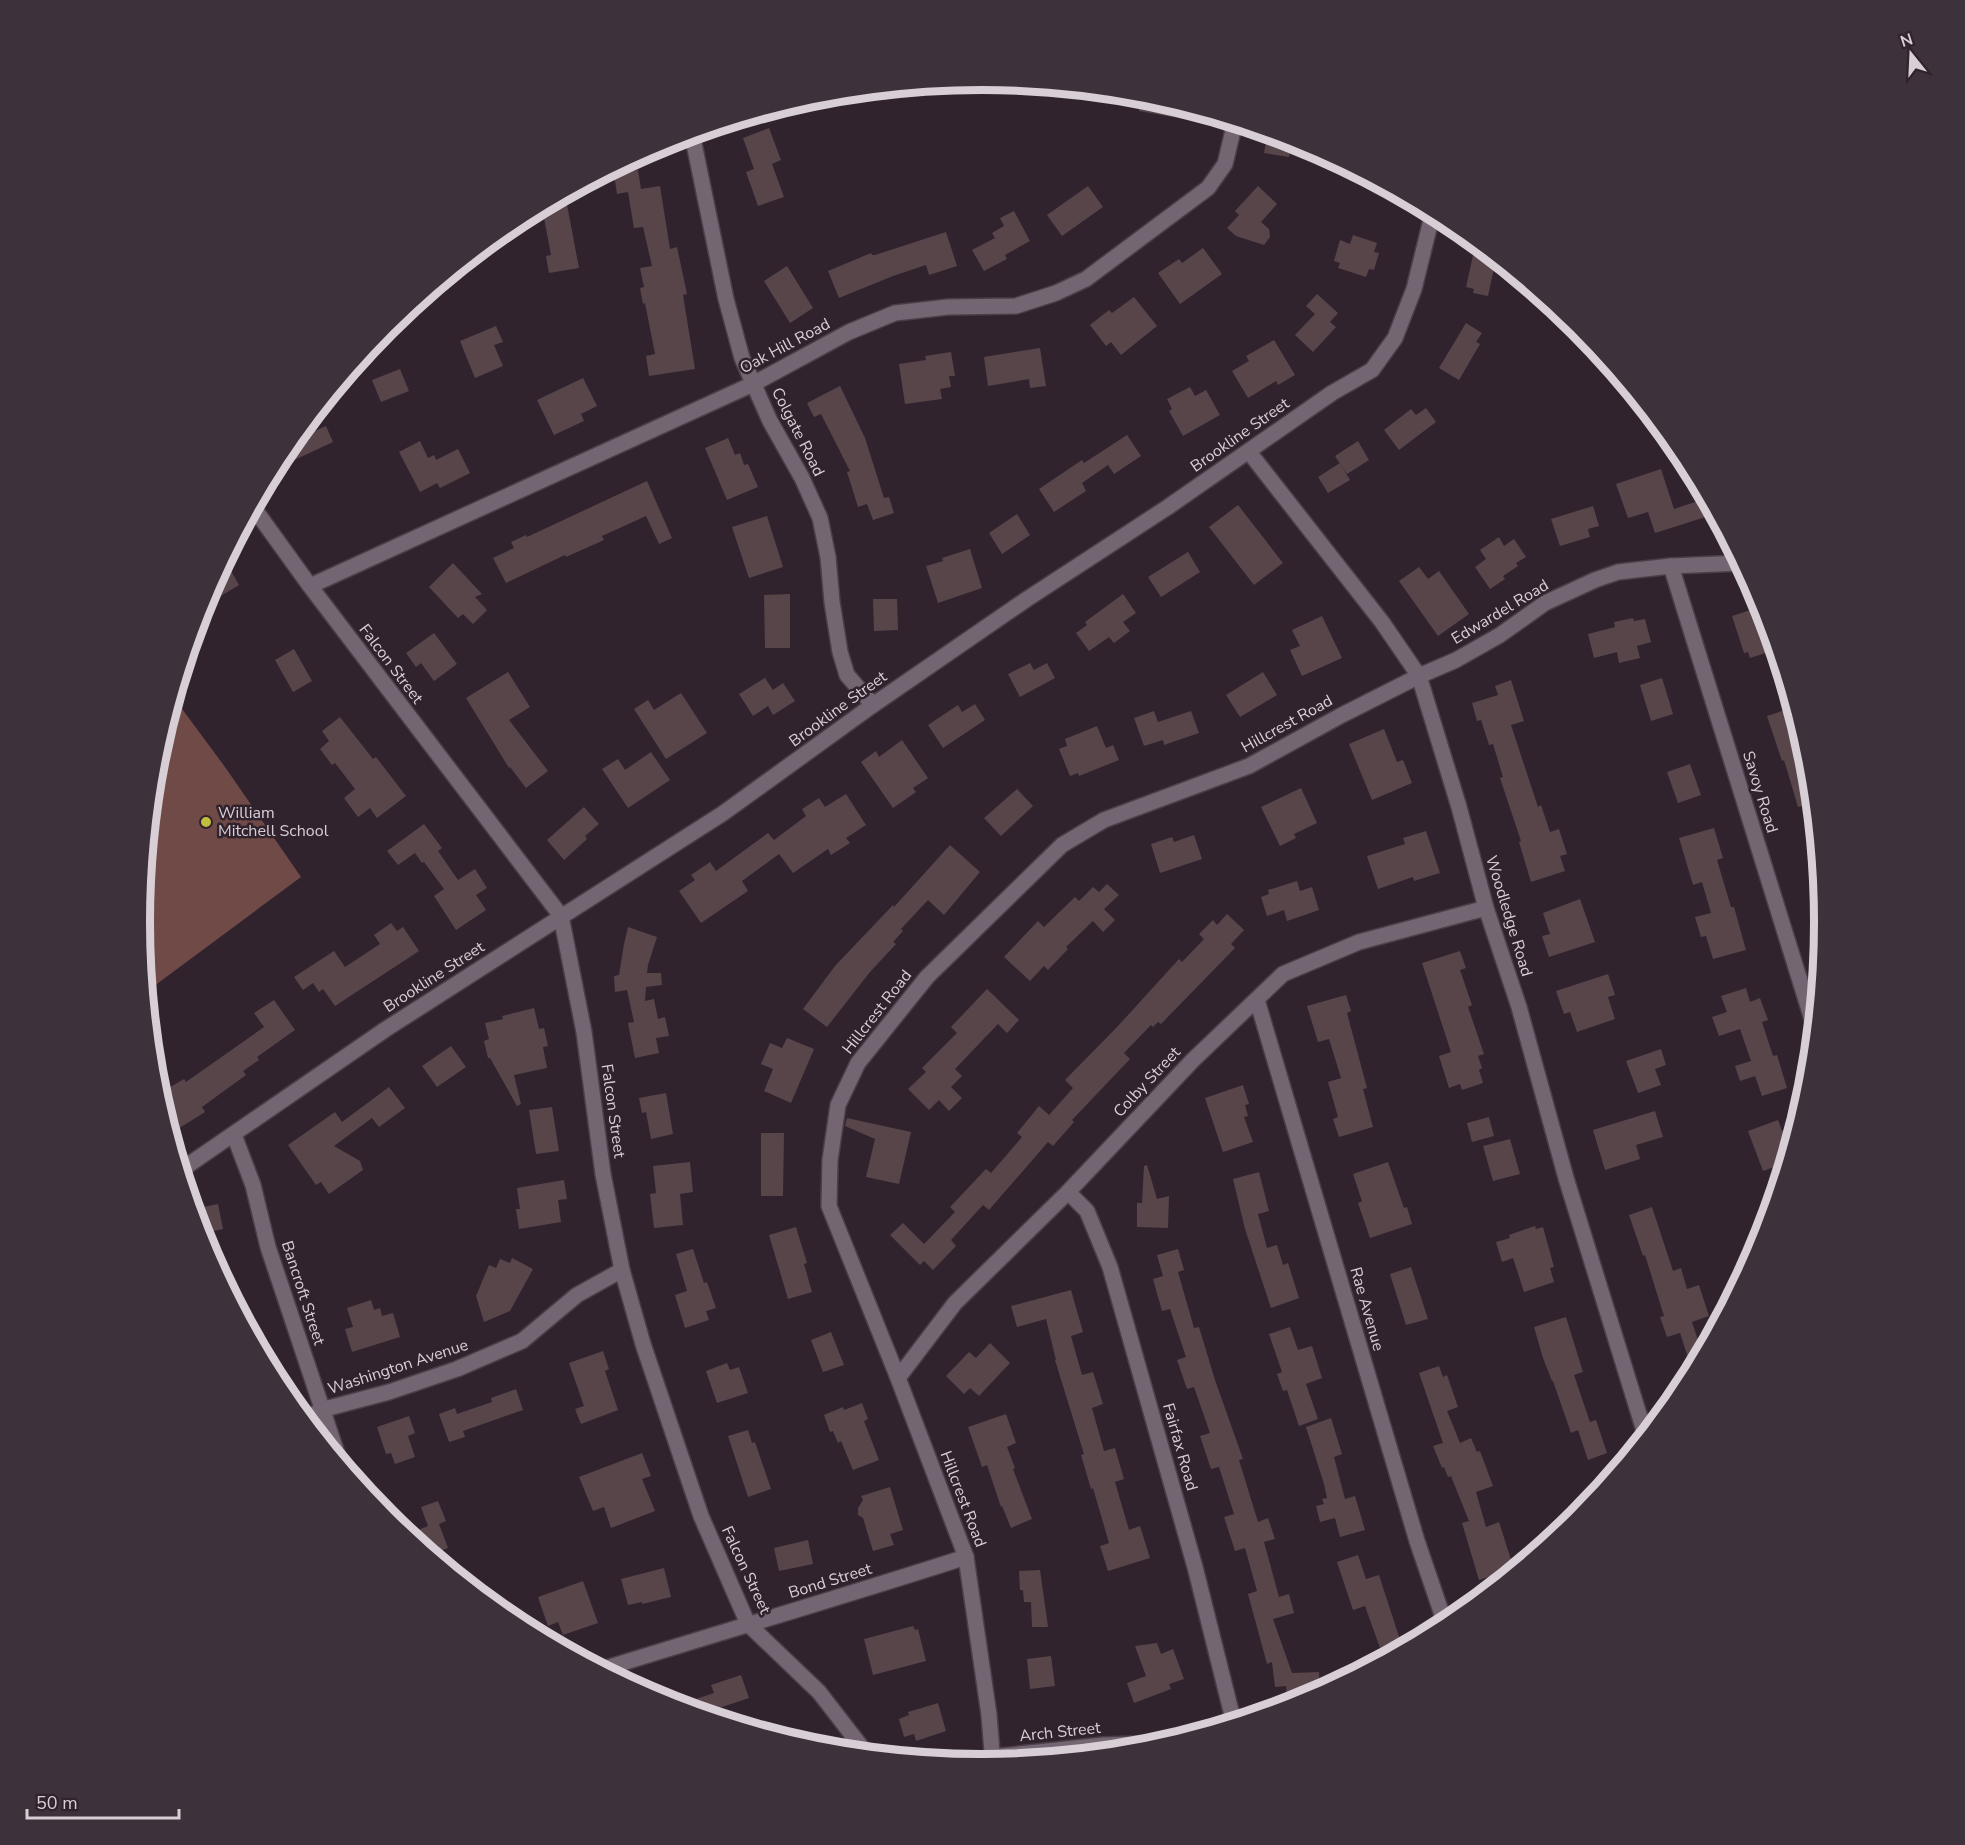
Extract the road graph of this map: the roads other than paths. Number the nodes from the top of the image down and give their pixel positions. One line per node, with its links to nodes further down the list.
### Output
1 (1234, 129): 4 (street, Oak Hill Road)
2 (694, 142): 4 (street, Colgate Road)
3 (1431, 221): 5 (street, Brookline Street)
4 (753, 384): 9 (street, Oak Hill Road); 11 (street, Colgate Road)
5 (1249, 452): 10 (street, Woodledge Road); 11 (street, Brookline Street)
6 (258, 514): 9 (street, Falcon Street)
7 (1733, 563): 8 (street, Edwardel Road)
8 (1671, 566): 10 (street, Edwardel Road); 15 (street, Savoy Road)
9 (310, 586): 13 (street, Falcon Street)
10 (1419, 676): 12 (street, Woodledge Road); 20 (street, Hillcrest Road)
11 (873, 705): 13 (street, Brookline Street)
12 (1486, 908): 14 (street, Colby Street); 23 (street, Woodledge Road)
13 (561, 916): 16 (street, Brookline Street); 19 (street, Falcon Street)
14 (1257, 1000): 18 (street, Colby Street); 26 (street, Rae Avenue)
15 (1810, 1012)
16 (234, 1135): 17 (street, Brookline Street); 21 (street, Bancroft Street)
17 (187, 1166)
18 (1068, 1192): 20 (street, Colby Street); 29 (street, Fairfax Road)
19 (622, 1270): 21 (street, Washington Avenue); 27 (street, Falcon Street)
20 (898, 1378): 25 (street, Hillcrest Road)
21 (321, 1410): 22 (street, Washington Avenue); 24 (street, Bancroft Street)
22 (312, 1416)
23 (1643, 1428)
24 (333, 1442)
25 (966, 1557): 27 (street, Bond Street); 33 (street, Hillcrest Road)
26 (1443, 1616)
27 (748, 1623): 28 (street, Bond Street); 31 (street, Falcon Street)
28 (610, 1667)
29 (1232, 1716)
30 (1110, 1745): 32 (street, Arch Street)
31 (861, 1746)
32 (1066, 1750)
33 (992, 1755)

